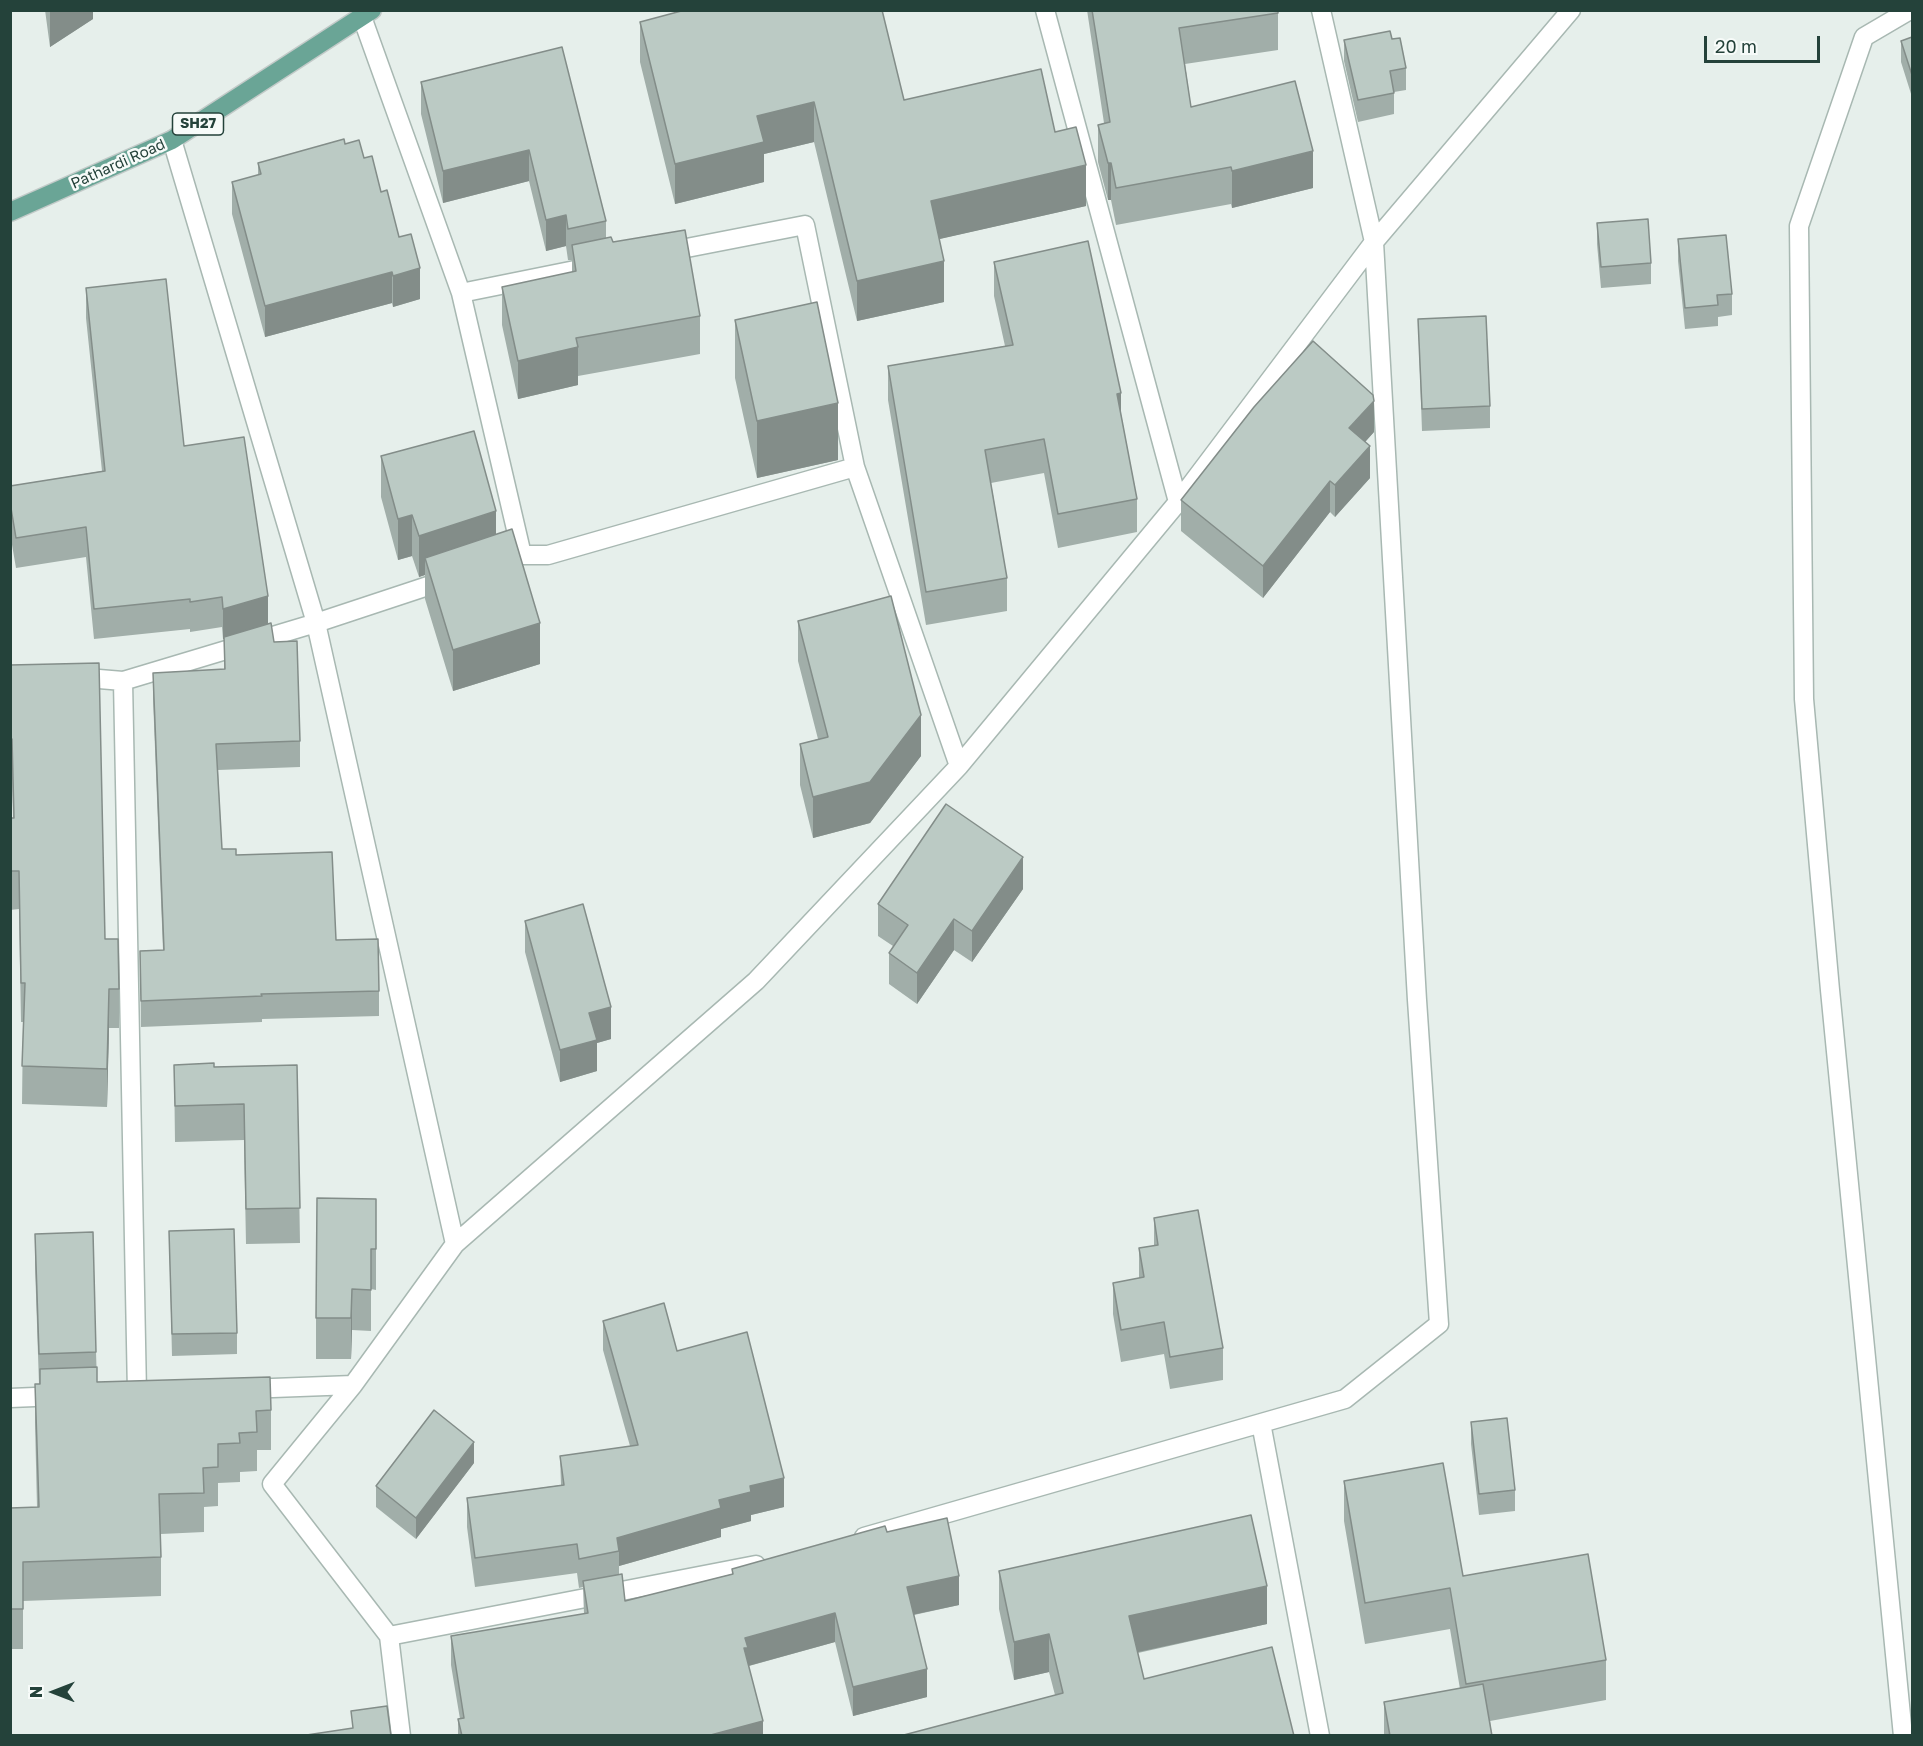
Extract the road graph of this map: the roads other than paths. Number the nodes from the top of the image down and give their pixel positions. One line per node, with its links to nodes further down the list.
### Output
1 (1045, 10): 13 (street)
2 (1321, 10): 8 (street)
3 (1571, 10): 8 (street)
4 (1910, 10): 31 (street)
5 (367, 14): 6 (main road, Pathardi Road / SH27); 11 (street)
6 (172, 140): 7 (main road, Pathardi Road / SH27); 15 (street)
7 (10, 212)
8 (1374, 242): 13 (street); 25 (street)
9 (645, 257): 12 (street)
10 (610, 263): 11 (street)
11 (461, 293): 14 (street)
12 (855, 467): 14 (street); 18 (street)
13 (1178, 502): 18 (street)
14 (522, 555): 15 (street)
15 (316, 624): 17 (street); 19 (street)
16 (56, 676): 17 (street)
17 (123, 681): 22 (street)
18 (959, 766): 19 (street)
19 (455, 1244): 20 (street)
20 (353, 1385): 21 (street); 28 (street)
21 (233, 1389)
22 (114, 1394)
23 (80, 1395): 24 (street)
24 (10, 1398)
25 (1261, 1423): 26 (street); 30 (street)
26 (852, 1541)
27 (772, 1562): 28 (street)
28 (389, 1636): 29 (street)
29 (401, 1736)
30 (1320, 1736)
31 (1903, 1736)

